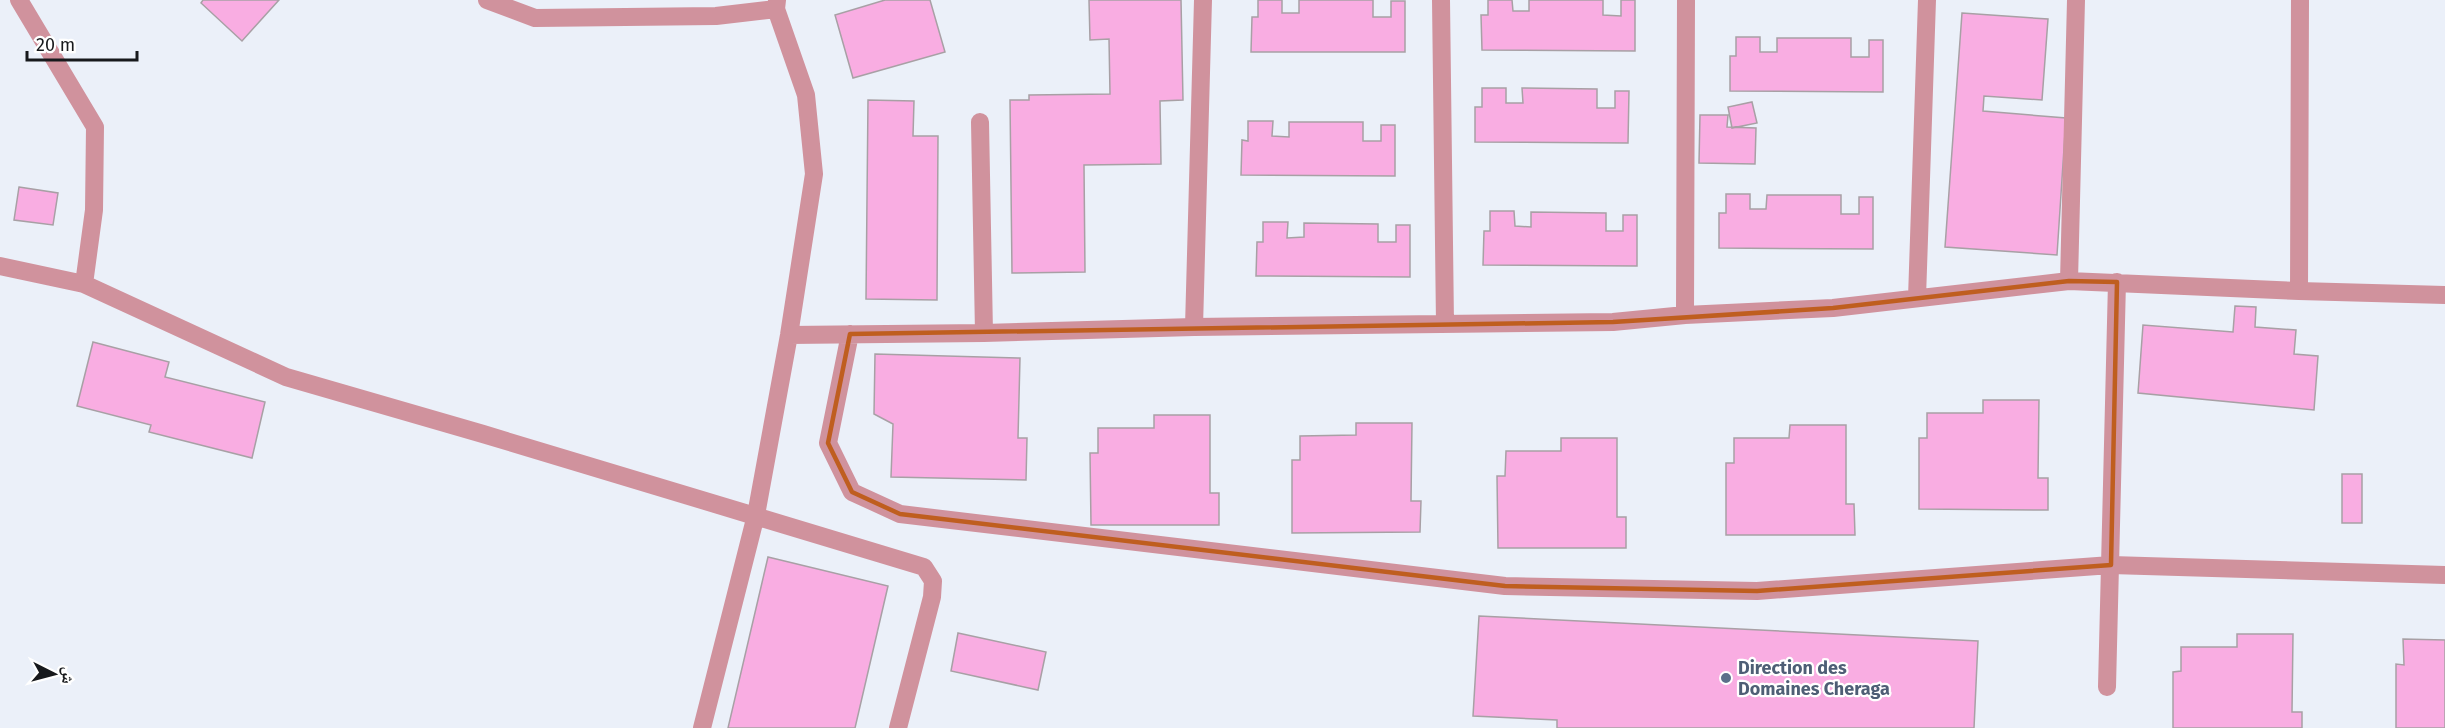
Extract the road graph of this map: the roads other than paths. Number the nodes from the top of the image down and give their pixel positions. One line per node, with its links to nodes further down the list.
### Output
1 (19, 0): 14 (street)
2 (487, 0): 9 (street)
3 (1203, 0): 20 (street)
4 (1441, 0): 19 (street)
5 (1686, 0): 18 (street)
6 (1927, 0): 17 (street)
7 (2076, 0): 12 (street)
8 (2300, 0): 15 (street)
9 (777, 5): 23 (street)
10 (980, 122): 21 (street)
11 (0, 266): 14 (street)
12 (2069, 281): 13 (street); 17 (street)
13 (2117, 282): 15 (street); 25 (street)
14 (84, 284): 24 (street)
15 (2299, 291): 16 (street)
16 (2445, 294)
17 (1917, 298): 18 (street)
18 (1684, 315): 19 (street)
19 (1445, 324): 20 (street)
20 (1194, 327): 21 (street)
21 (984, 333): 22 (street)
22 (850, 334): 23 (street); 25 (street)
23 (789, 335): 24 (street)
24 (756, 515): 28 (street); 29 (street)
25 (2111, 565): 26 (street); 27 (street)
26 (2445, 575)
27 (2107, 687)
28 (702, 728)
29 (898, 728)

